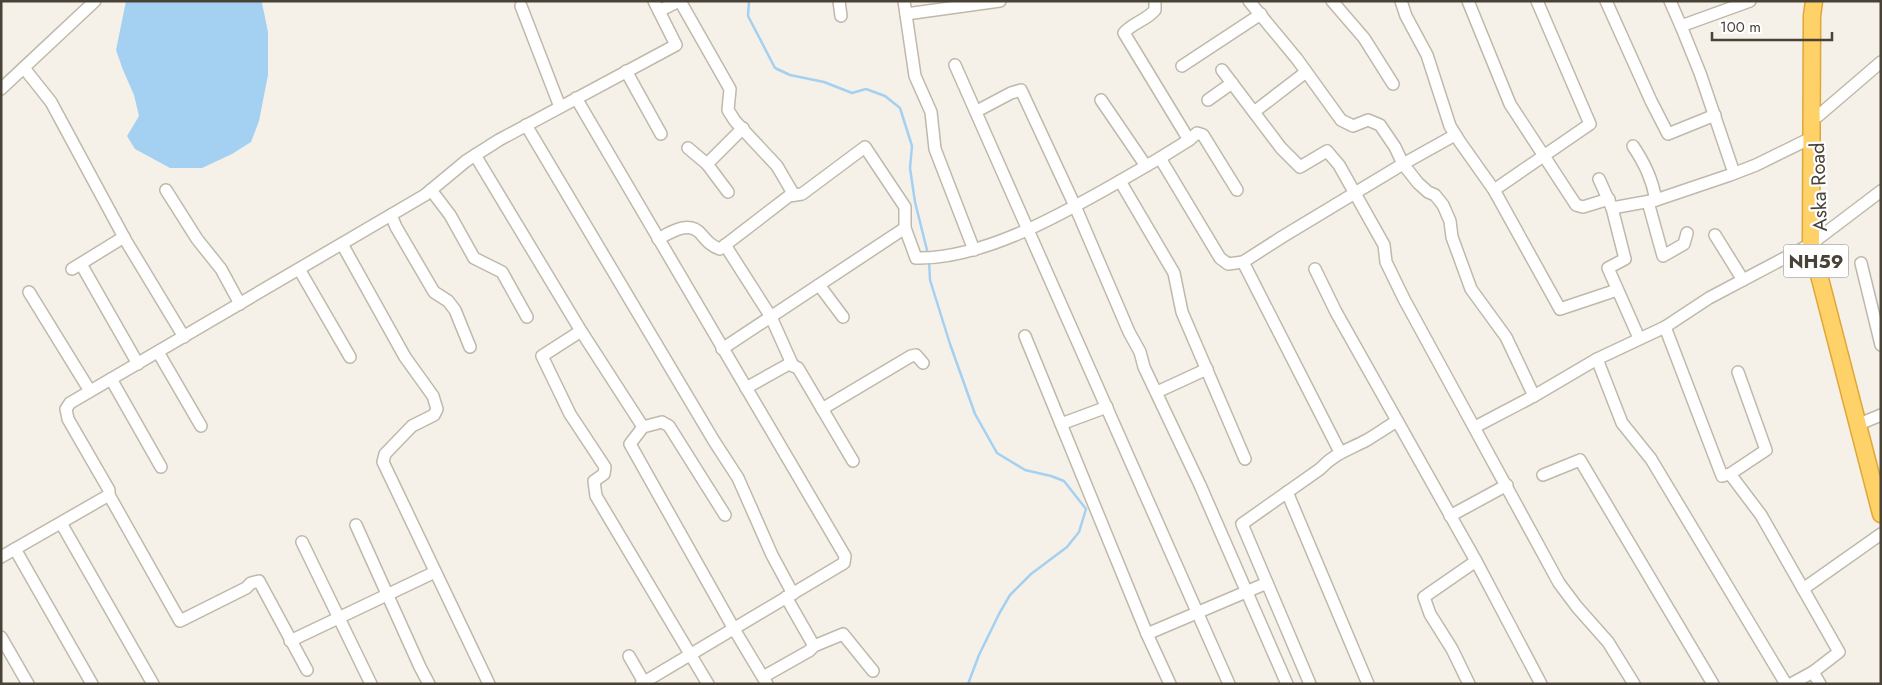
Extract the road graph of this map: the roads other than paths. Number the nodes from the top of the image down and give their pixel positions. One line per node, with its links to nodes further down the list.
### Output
1 (96, 1): 26 (street)
2 (679, 1): 18 (street); 42 (street)
3 (839, 1): 21 (street)
4 (904, 1): 19 (street)
5 (1000, 1): 16 (street)
6 (1155, 1): 46 (street)
7 (1249, 1): 20 (street)
8 (1332, 1): 31 (street)
9 (1401, 1): 44 (street)
10 (1468, 1): 50 (street)
11 (1537, 1): 50 (street)
12 (1606, 1): 39 (street)
13 (1670, 1): 22 (street)
14 (1750, 1): 22 (street)
15 (1816, 1): 40 (highway, Aska Road / NH59); 45 (highway, NH59)
16 (984, 3): 19 (street)
17 (521, 6): 36 (street)
18 (656, 6): 28 (street)
19 (906, 14): 79 (street)
20 (1261, 14): 25 (street); 29 (street)
21 (841, 16)
22 (1681, 26): 39 (street)
23 (1881, 62): 40 (street)
24 (956, 65): 37 (street)
25 (1182, 66)
26 (24, 68): 32 (street); 74 (street)
27 (1222, 70): 30 (street)
28 (626, 71): 33 (street); 43 (street)
29 (1306, 72): 38 (street); 53 (street)
30 (1232, 83): 35 (street); 38 (street)
31 (1393, 84)
32 (1, 89)
33 (576, 98): 36 (street); 75 (street)
34 (1101, 100): 54 (street)
35 (1208, 100)
36 (560, 107): 41 (street)
37 (977, 111): 68 (street); 71 (street)
38 (1254, 112): 64 (street)
39 (1715, 115): 55 (street)
40 (1818, 116): 76 (highway, Aska Road / NH59)
41 (526, 125): 49 (street); 147 (street)
42 (743, 128): 52 (street); 65 (street)
43 (661, 134)
44 (1456, 135): 53 (street); 61 (street)
45 (1811, 138): 55 (street); 76 (highway, NH59)
46 (1189, 140): 51 (street); 60 (street)
47 (1633, 146): 66 (street)
48 (688, 148): 52 (street)
49 (475, 155): 59 (street); 93 (street)
50 (1544, 156): 61 (street); 67 (street)
51 (1160, 158): 54 (street); 80 (street)
52 (707, 164): 63 (street)
53 (1403, 164): 64 (street); 112 (street)
54 (1146, 166): 57 (street)
55 (1734, 173): 66 (street)
56 (1599, 180): 67 (street)
57 (1120, 181): 68 (street); 106 (street)
58 (166, 190): 88 (street)
59 (431, 190): 69 (street); 89 (street)
60 (1237, 190)
61 (1494, 190): 86 (street)
62 (1881, 191): 76 (street)
63 (728, 192)
64 (1354, 193): 80 (street); 121 (street)
65 (794, 195): 70 (street); 78 (street)
66 (1652, 201): 67 (street); 72 (street)
67 (1611, 204): 86 (street)
68 (1075, 206): 71 (street); 111 (street)
69 (391, 215): 77 (street); 98 (street)
70 (905, 228): 79 (street); 85 (street)
71 (1029, 229): 79 (street); 113 (street)
72 (1687, 233)
73 (1714, 234): 84 (street)
74 (124, 238): 95 (street); 104 (street)
75 (658, 239): 78 (street); 99 (street)
76 (1816, 242): 84 (street); 117 (highway, Aska Road / NH59); 132 (highway, NH59)
77 (342, 244): 82 (street); 142 (street)
78 (725, 245): 90 (street)
79 (974, 250)
80 (1243, 262): 122 (street)
81 (1861, 263): 97 (street)
82 (299, 269): 88 (street); 101 (street)
83 (1315, 269): 116 (street)
84 (1743, 280): 92 (street)
85 (819, 285): 90 (street); 91 (street)
86 (1617, 290): 96 (street)
87 (29, 292): 110 (street)
88 (240, 304): 95 (street)
89 (527, 317)
90 (771, 317): 99 (street); 105 (street)
91 (843, 317)
92 (1665, 328): 96 (street); 126 (street)
93 (581, 331): 120 (street); 155 (street)
94 (1025, 336): 118 (street)
95 (184, 337): 100 (street)
96 (1639, 338): 102 (street)
97 (1881, 344)
98 (470, 348)
99 (722, 349): 109 (street)
100 (158, 352): 104 (street); 119 (street)
101 (350, 357)
102 (1597, 358): 112 (street); 178 (street)
103 (923, 363): 114 (street)
104 (138, 364): 108 (street)
105 (794, 366): 109 (street); 114 (street)
106 (1207, 369): 111 (street); 123 (street)
107 (1738, 372): 126 (street)
108 (111, 379): 110 (street); 125 (street)
109 (746, 388): 147 (street)
110 (90, 391): 131 (street)
111 (1157, 392): 145 (street)
112 (1534, 396): 121 (street)
113 (1107, 406): 118 (street); 148 (street)
114 (822, 409): 124 (street)
115 (1881, 415): 117 (street)
116 (1397, 421): 122 (street); 134 (street)
117 (1864, 422): 129 (highway, Aska Road / NH59)
118 (1061, 424): 151 (street)
119 (201, 426)
120 (643, 427): 133 (street); 150 (street)
121 (1475, 428): 128 (street)
122 (1340, 452): 130 (street)
123 (1246, 459)
124 (853, 461)
125 (161, 466)
126 (1730, 474): 144 (street)
127 (1543, 475): 177 (street)
128 (1507, 485): 134 (street); 176 (street)
129 (1881, 485)
130 (1286, 492): 143 (street); 173 (street)
131 (109, 495): 135 (street); 153 (street)
132 (1881, 514)
133 (725, 515)
134 (1450, 516): 141 (street)
135 (61, 523): 139 (street); 164 (street)
136 (356, 525): 146 (street)
137 (1881, 534): 144 (street)
138 (302, 542): 149 (street)
139 (15, 549): 140 (street); 163 (street)
140 (1, 557)
141 (1476, 560): 174 (street); 175 (street)
142 (435, 572): 146 (street); 167 (street)
143 (1267, 583): 145 (street); 172 (street)
144 (1803, 589): 159 (street)
145 (1246, 592): 148 (street); 171 (street)
146 (387, 594): 149 (street); 166 (street)
147 (789, 596): 150 (street); 154 (street)
148 (1198, 613): 151 (street); 170 (street)
149 (339, 618): 153 (street); 165 (street)
150 (734, 629): 155 (street); 160 (street)
151 (1147, 634): 169 (street)
152 (1, 637): 162 (street)
153 (290, 641): 157 (street)
154 (814, 646): 158 (street); 160 (street)
155 (691, 654): 161 (street); 168 (street)
156 (629, 656): 161 (street)
157 (307, 670)
158 (873, 671)
159 (1813, 672): 179 (street); 180 (street)
160 (765, 680)
161 (643, 683)
162 (28, 684)
163 (92, 684)
164 (153, 684)
165 (371, 684)
166 (429, 684)
167 (489, 684)
168 (708, 684)
169 (1170, 684)
170 (1229, 684)
171 (1287, 684)
172 (1310, 684)
173 (1368, 684)
174 (1469, 684)
175 (1541, 684)
176 (1634, 684)
177 (1713, 684)
178 (1786, 684)
179 (1791, 684)
180 (1820, 684)

